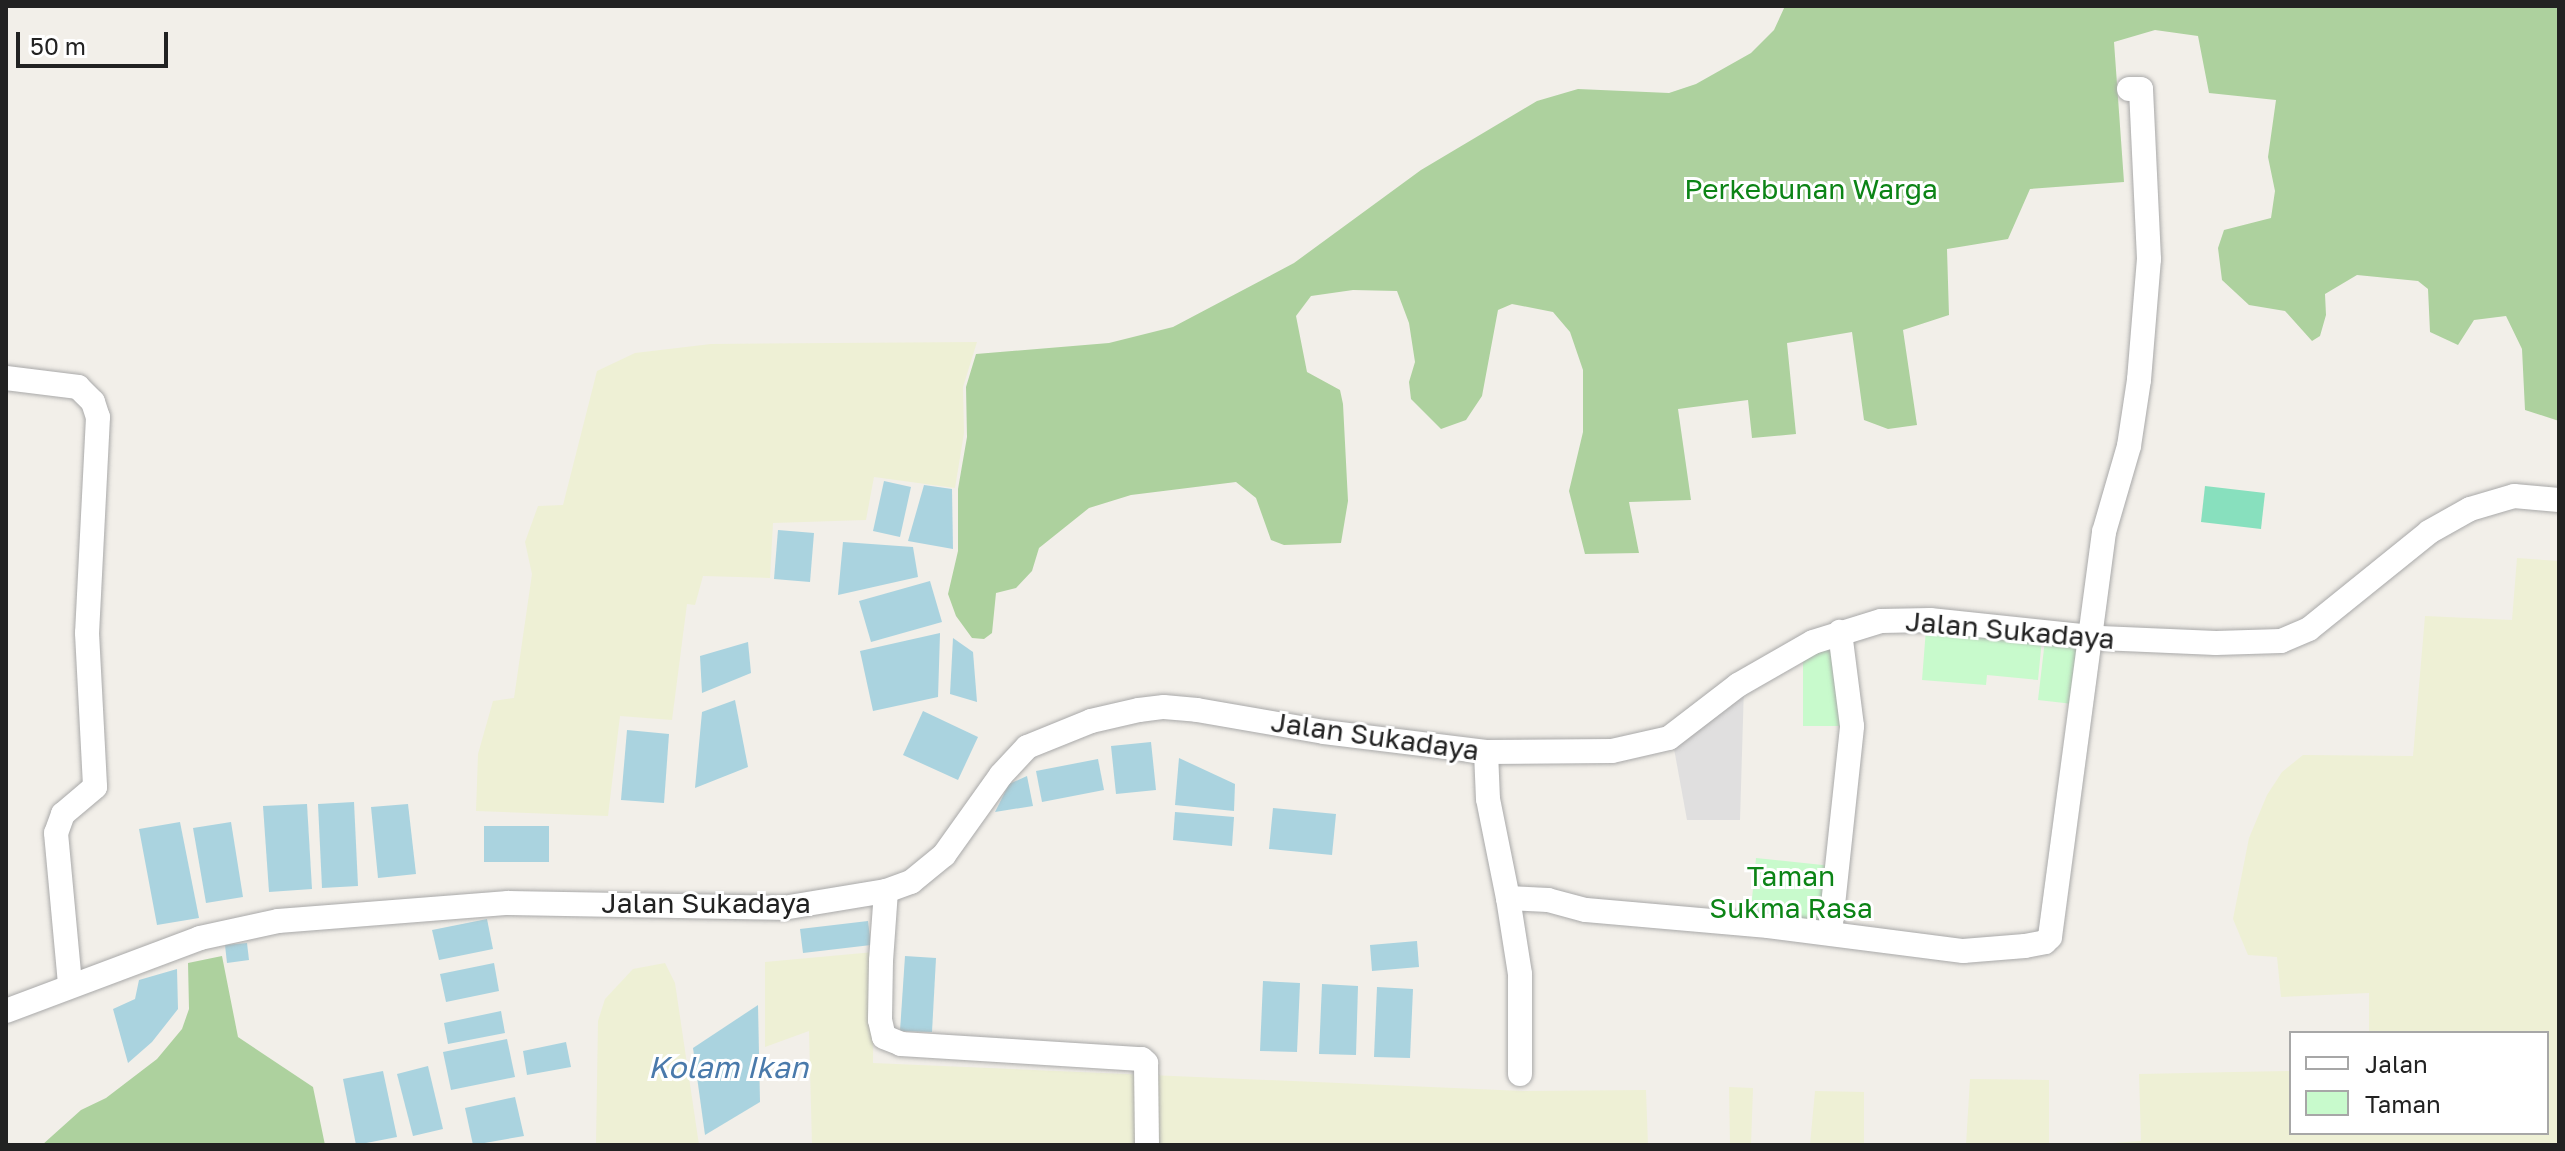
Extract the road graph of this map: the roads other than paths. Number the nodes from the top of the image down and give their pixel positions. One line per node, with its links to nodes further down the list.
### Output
1 (2129, 89): 5 (street)
2 (6, 378): 10 (street)
3 (2559, 500): 5 (street, Jalan Sukadaya)
4 (1840, 632): 5 (street, Jalan Sukadaya); 6 (street, Jalan Sukadaya); 9 (street)
5 (2088, 637): 9 (street)
6 (1486, 752): 7 (street, Jalan Sukadaya); 8 (street)
7 (886, 891): 10 (street, Jalan Sukadaya); 13 (street)
8 (1508, 898): 9 (street); 12 (street)
9 (1830, 933)
10 (70, 985): 11 (street, Jalan Sukadaya)
11 (6, 1011)
12 (1520, 1074)
13 (1147, 1145)

